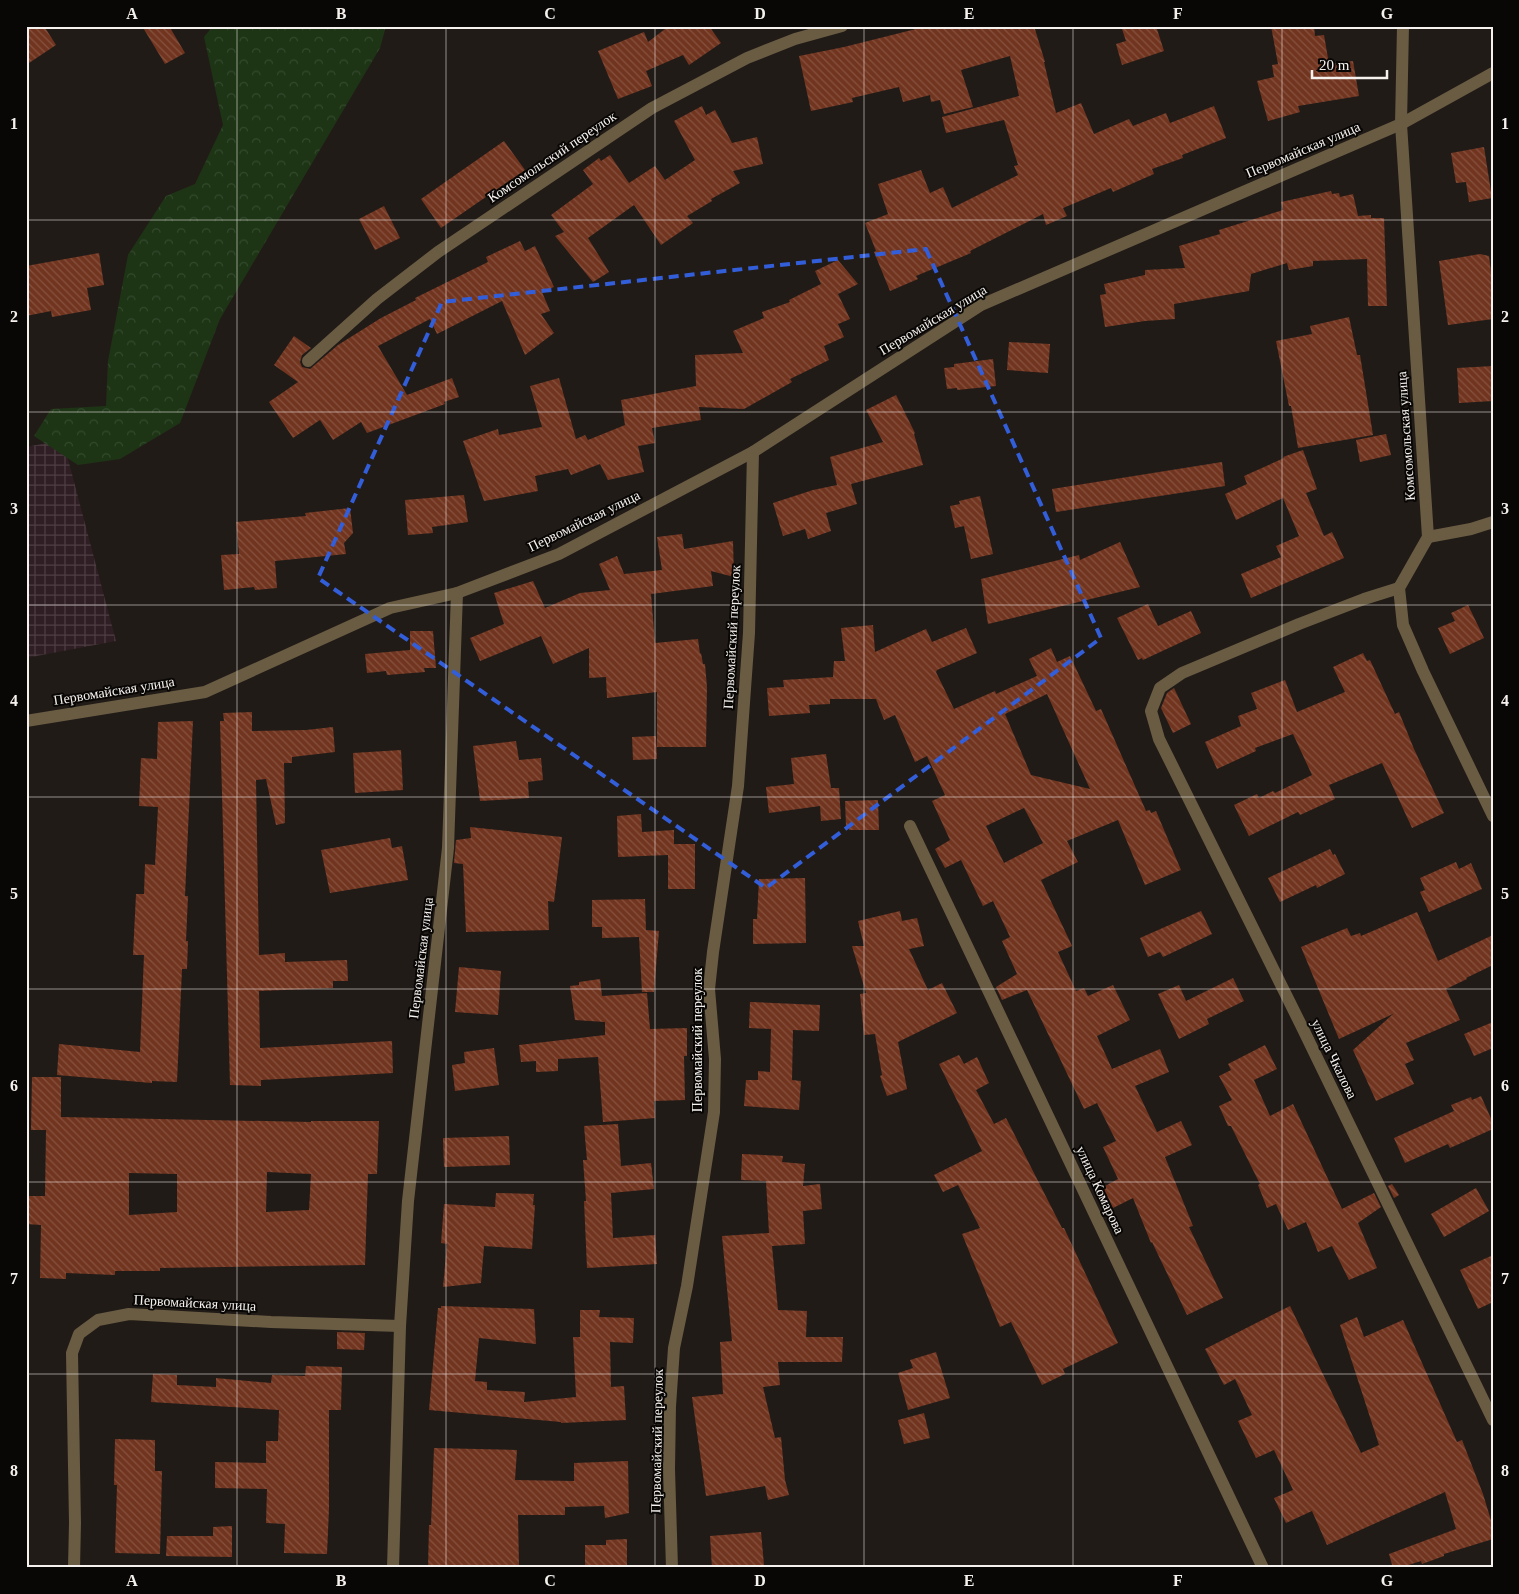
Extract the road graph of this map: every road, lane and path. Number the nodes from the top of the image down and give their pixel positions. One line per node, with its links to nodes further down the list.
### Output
1 (842, 26): 5 (street, Комсомольский переулок)
2 (1403, 26): 4 (street, Комсомольская улица)
3 (1493, 73): 4 (street, Первомайская улица)
4 (1401, 124): 6 (street, Первомайская улица); 8 (street, Комсомольская улица)
5 (308, 361)
6 (753, 452): 10 (street, Первомайская улица); 18 (street, Первомайский переулок)
7 (1493, 522): 8 (street)
8 (1428, 537): 9 (street)
9 (1399, 588): 12 (street); 15 (street, улица Чкалова)
10 (458, 593): 11 (street, Первомайская улица); 14 (street, Первомайская улица)
11 (26, 721)
12 (1493, 816)
13 (910, 826): 19 (street, улица Комарова)
14 (400, 1326): 16 (street, Первомайская улица); 17 (street, Первомайская улица)
15 (1493, 1420)
16 (74, 1568)
17 (393, 1568)
18 (672, 1568)
19 (1263, 1568)

